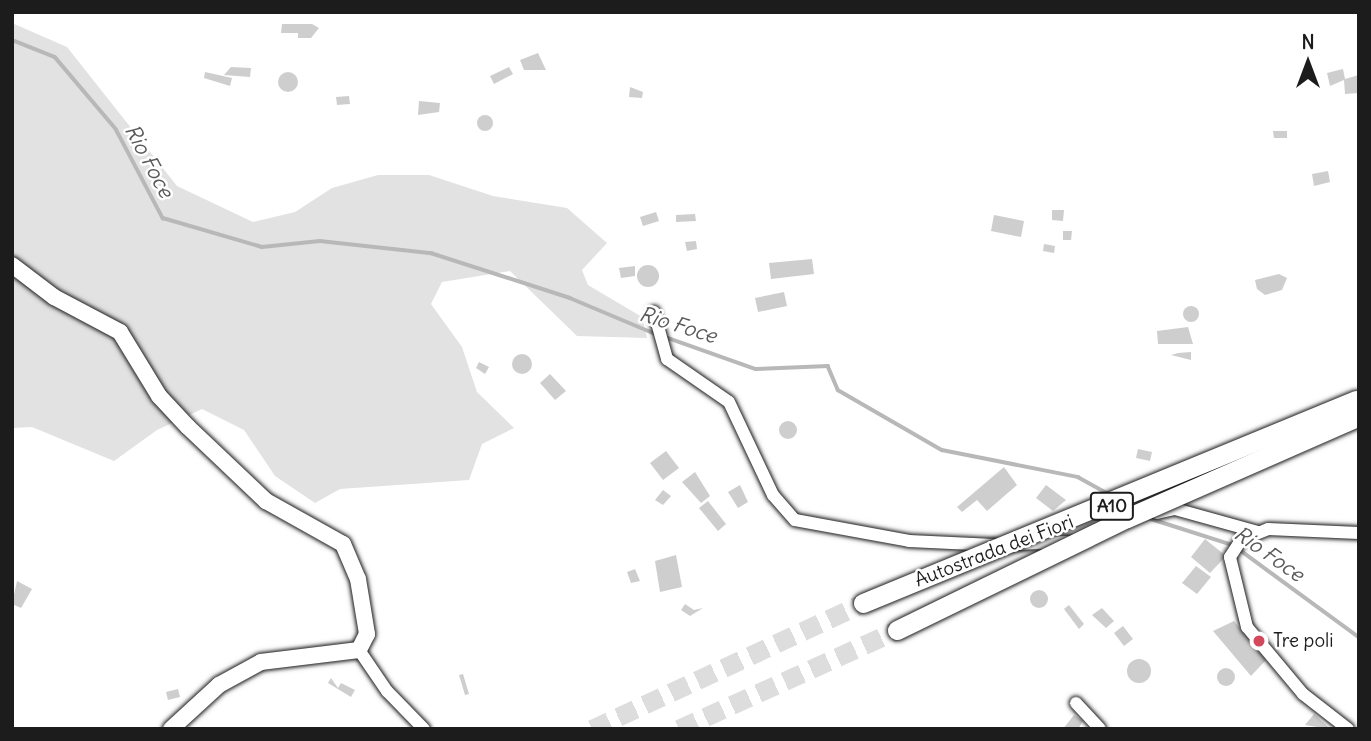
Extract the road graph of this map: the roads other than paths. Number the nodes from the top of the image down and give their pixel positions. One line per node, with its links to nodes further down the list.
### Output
1 (12, 265): 8 (main road)
2 (654, 312): 4 (street)
3 (1358, 408): 6 (highway, Autostrada dei Fiori / A10, bridge); 7 (highway, Autostrada dei Fiori / A10, bridge)
4 (1258, 532): 5 (street); 13 (street)
5 (1359, 533)
6 (863, 603)
7 (898, 630)
8 (359, 650): 10 (main road); 11 (street)
9 (1076, 703): 12 (street)
10 (171, 729)
11 (424, 729)
12 (1100, 729)
13 (1348, 729)

